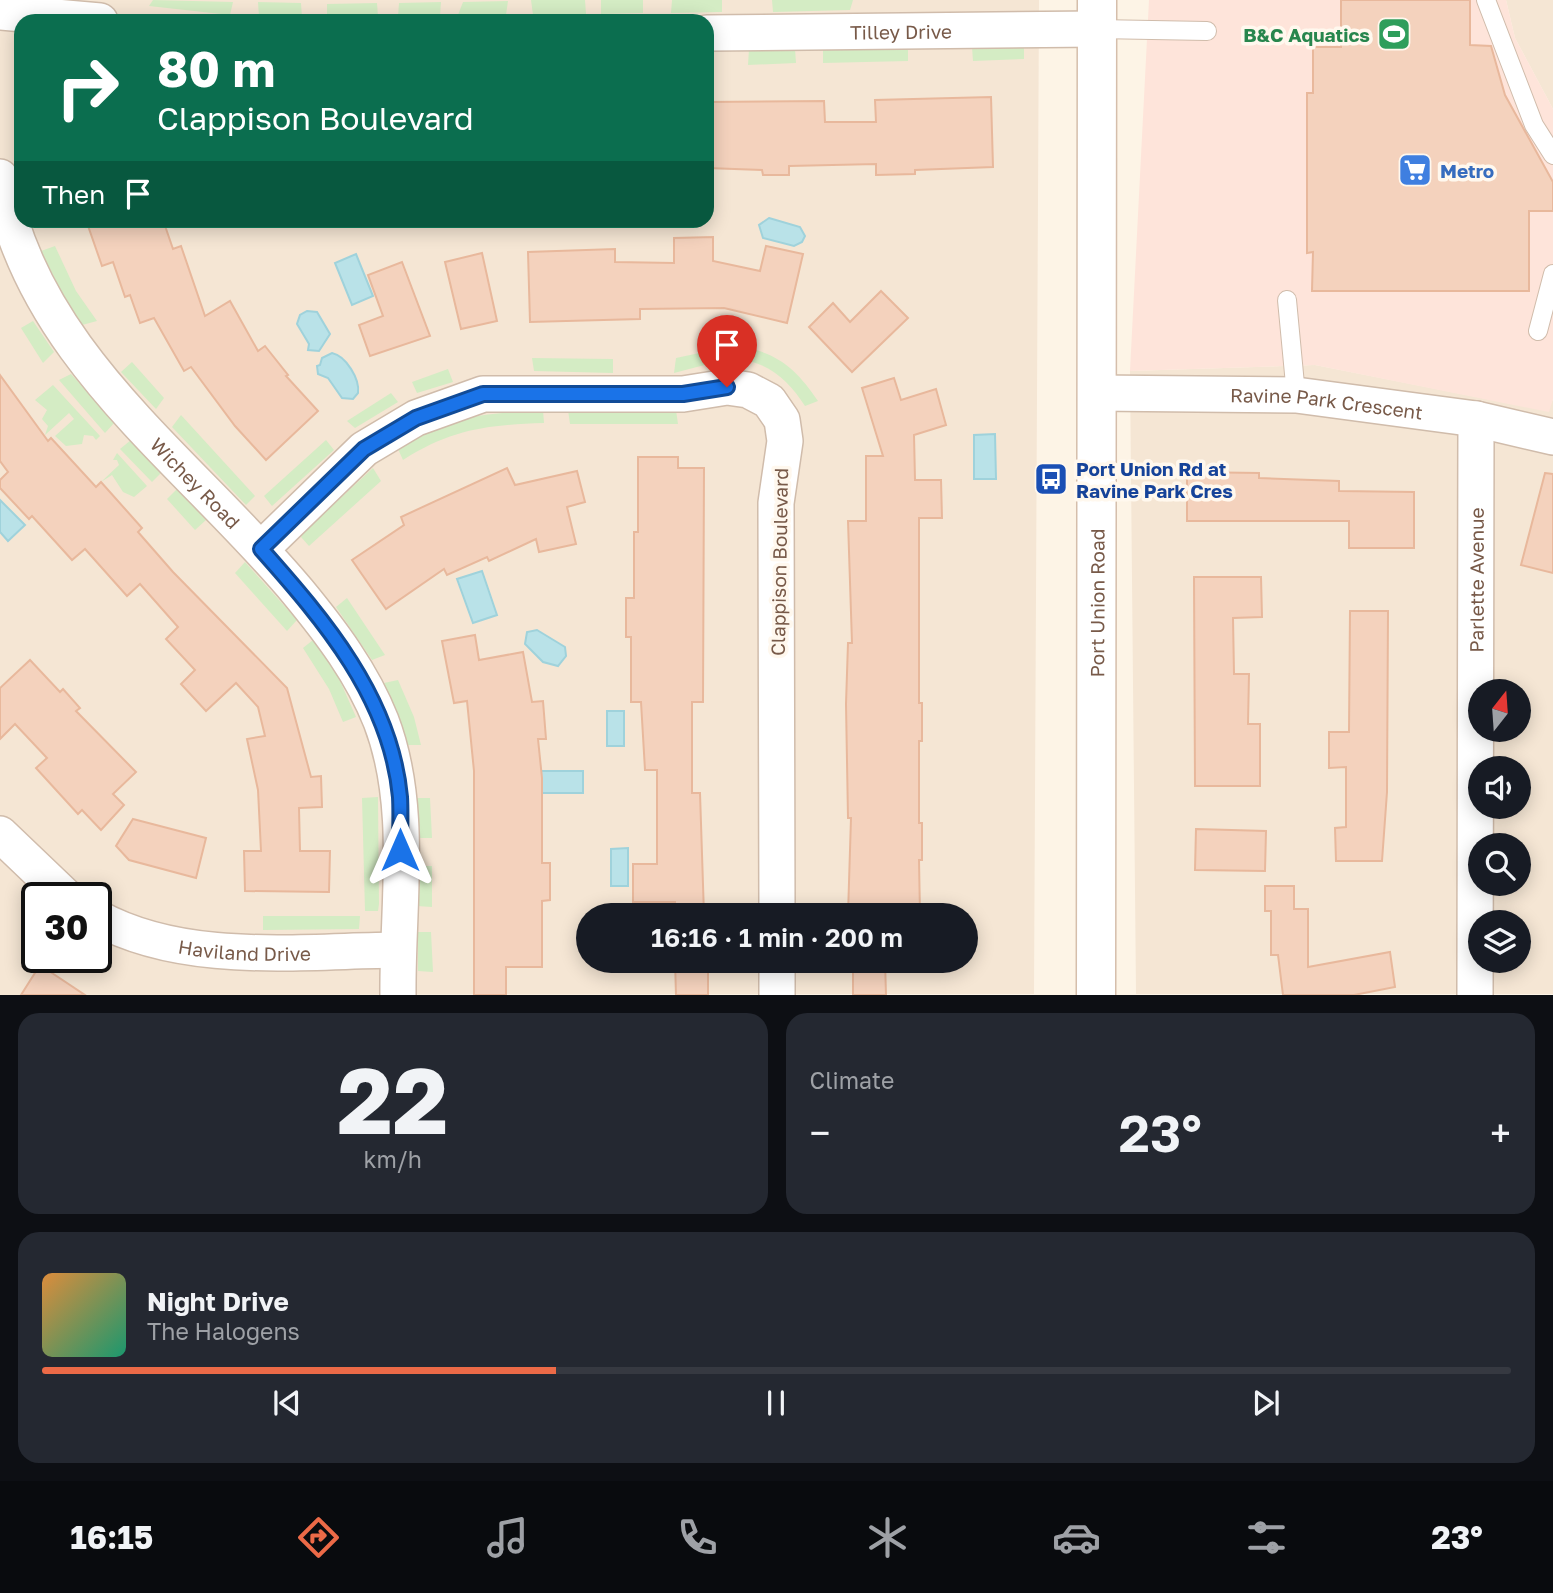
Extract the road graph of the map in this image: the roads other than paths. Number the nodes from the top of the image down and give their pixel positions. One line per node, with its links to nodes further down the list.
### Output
1 (0, 0): 3 (street)
2 (1486, 0): 9 (lane)
3 (0, 7)
4 (0, 12): 5 (street)
5 (22, 14)
6 (1097, 14): 7 (lane); 8 (street, Tilley Drive); 14 (main road, Port Union Road)
7 (1207, 31)
8 (714, 33)
9 (1553, 155)
10 (0, 177): 18 (street, Wichey Road)
11 (1553, 275): 13 (lane)
12 (1287, 300): 15 (lane)
13 (1538, 331)
14 (1096, 393): 15 (street, Ravine Park Crescent); 27 (main road, Port Union Road)
15 (1296, 395): 16 (street, Ravine Park Crescent)
16 (1476, 419): 17 (street, Ravine Park Crescent); 28 (street, Parlette Avenue)
17 (1553, 437)
18 (261, 549): 21 (street, Clappison Boulevard); 23 (street, Wichey Road)
19 (0, 834): 20 (street)
20 (50, 882)
21 (777, 903)
22 (112, 926): 23 (street, Haviland Drive)
23 (398, 950): 25 (street, Wichey Road)
24 (777, 973): 26 (street)
25 (398, 995)
26 (777, 995)
27 (1096, 995)
28 (1475, 995)

